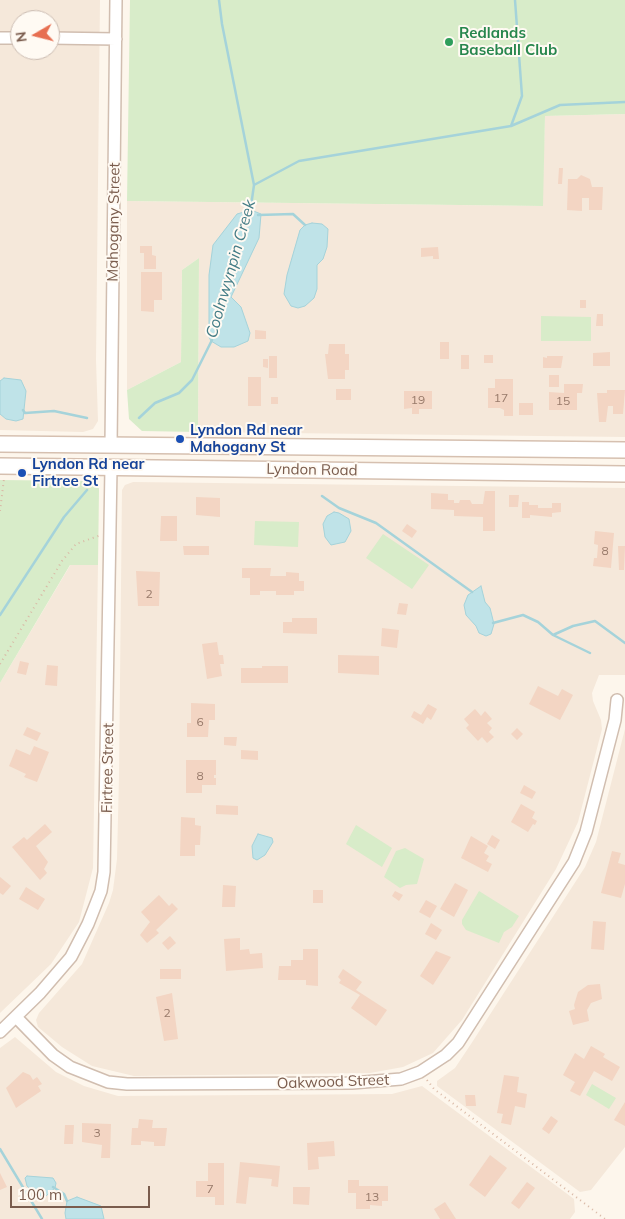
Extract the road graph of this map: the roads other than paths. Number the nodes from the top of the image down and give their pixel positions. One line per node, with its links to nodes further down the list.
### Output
1 (116, 0): 3 (street, Mahogany Street)
2 (60, 38): 3 (street)
3 (116, 39): 5 (street, Mahogany Street)
4 (0, 444): 5 (main road, Lyndon Road)
5 (111, 445): 6 (main road, Lyndon Road); 8 (main road)
6 (625, 450)
7 (2, 466): 8 (main road, Lyndon Road)
8 (111, 468): 9 (main road, Lyndon Road); 11 (street, Firtree Street)
9 (625, 474)
10 (616, 700): 11 (street, Oakwood Street)
11 (16, 1017): 12 (street, Firtree Street)
12 (0, 1032)

